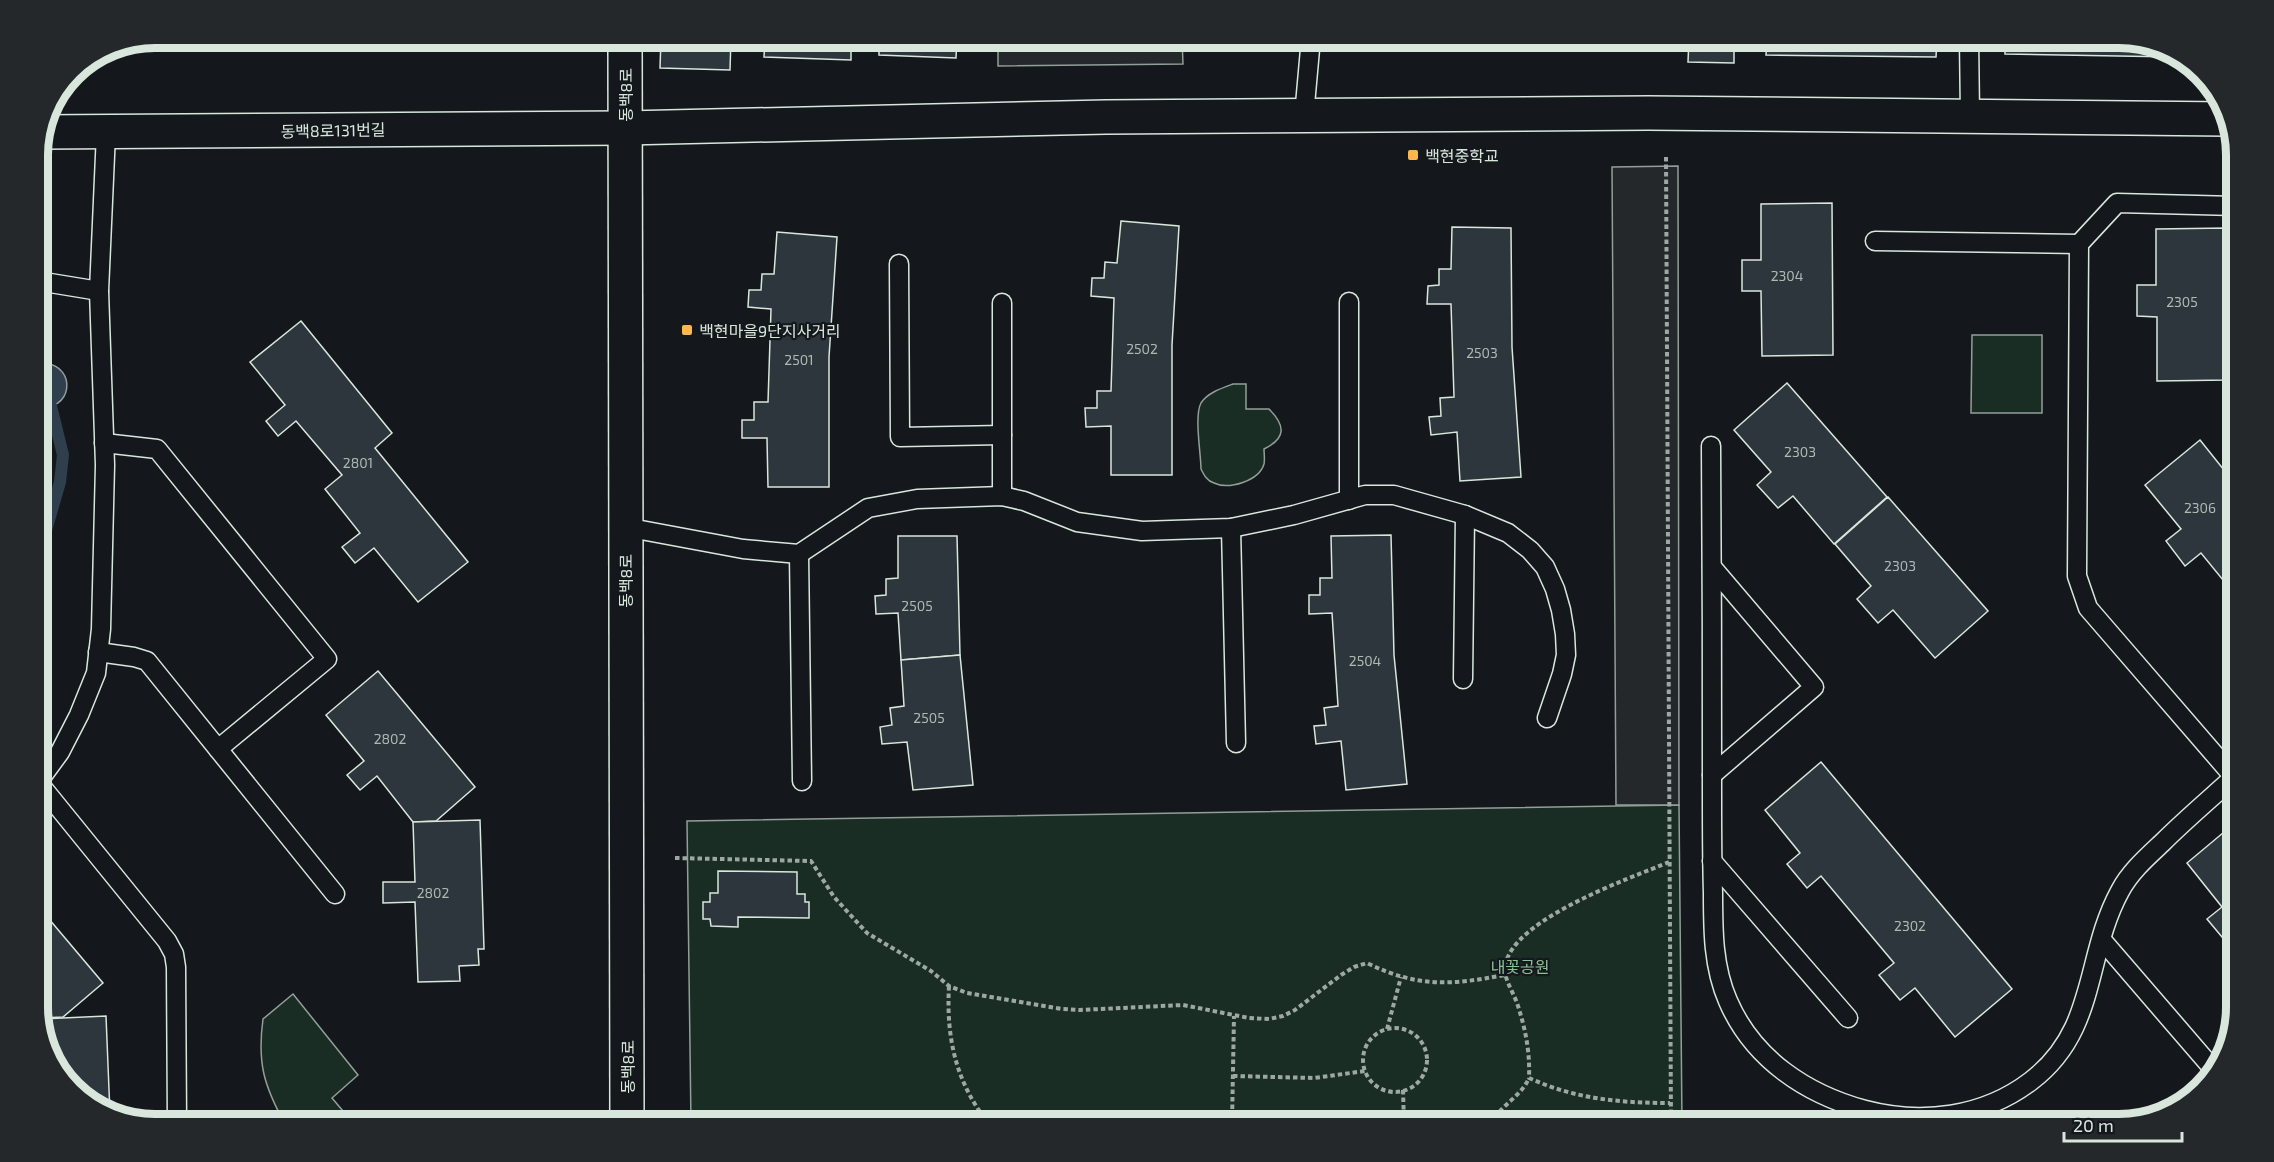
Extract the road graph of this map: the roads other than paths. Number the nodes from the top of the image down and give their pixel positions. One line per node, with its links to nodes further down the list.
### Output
1 (625, 48): 7 (street, 동백8로)
2 (1310, 48): 4 (lane)
3 (1969, 48): 5 (lane)
4 (1304, 116): 5 (street, 동백8로131번길); 7 (street, 동백8로131번길)
5 (1970, 116): 6 (street, 동백8로131번길)
6 (2219, 118)
7 (626, 128): 9 (street, 동백8로131번길); 24 (street, 동백8로)
8 (51, 132): 9 (street, 동백8로131번길)
9 (106, 133): 15 (lane)
10 (2226, 206): 12 (lane)
11 (1875, 241): 12 (lane)
12 (2079, 244): 33 (lane)
13 (899, 264): 18 (lane)
14 (48, 282): 15 (lane)
15 (99, 291): 19 (lane)
16 (1349, 302): 22 (lane)
17 (1002, 303): 18 (lane)
18 (1002, 435): 21 (lane)
19 (104, 443): 28 (lane); 32 (lane)
20 (1711, 446): 27 (lane)
21 (1002, 496): 25 (lane); 26 (lane)
22 (1349, 500): 23 (lane); 25 (lane)
23 (1464, 515): 29 (lane); 30 (lane)
24 (625, 527): 26 (lane); 45 (street, 동백8로)
25 (1231, 528): 31 (lane)
26 (799, 554): 36 (lane)
27 (1712, 567): 35 (lane); 35 (lane)
28 (98, 652): 32 (lane); 34 (lane)
29 (1463, 679)
30 (1547, 718)
31 (1236, 743)
32 (218, 749): 40 (lane)
33 (2226, 767)
34 (48, 768)
35 (1712, 775): 39 (lane)
36 (802, 781)
37 (2226, 785): 41 (lane)
38 (48, 794): 44 (lane)
39 (1712, 861): 42 (lane); 46 (lane)
40 (335, 894)
41 (2102, 940): 43 (lane); 47 (lane)
42 (1848, 1018)
43 (2209, 1065)
44 (177, 1114)
45 (627, 1114)
46 (1894, 1114)
47 (1955, 1114)

